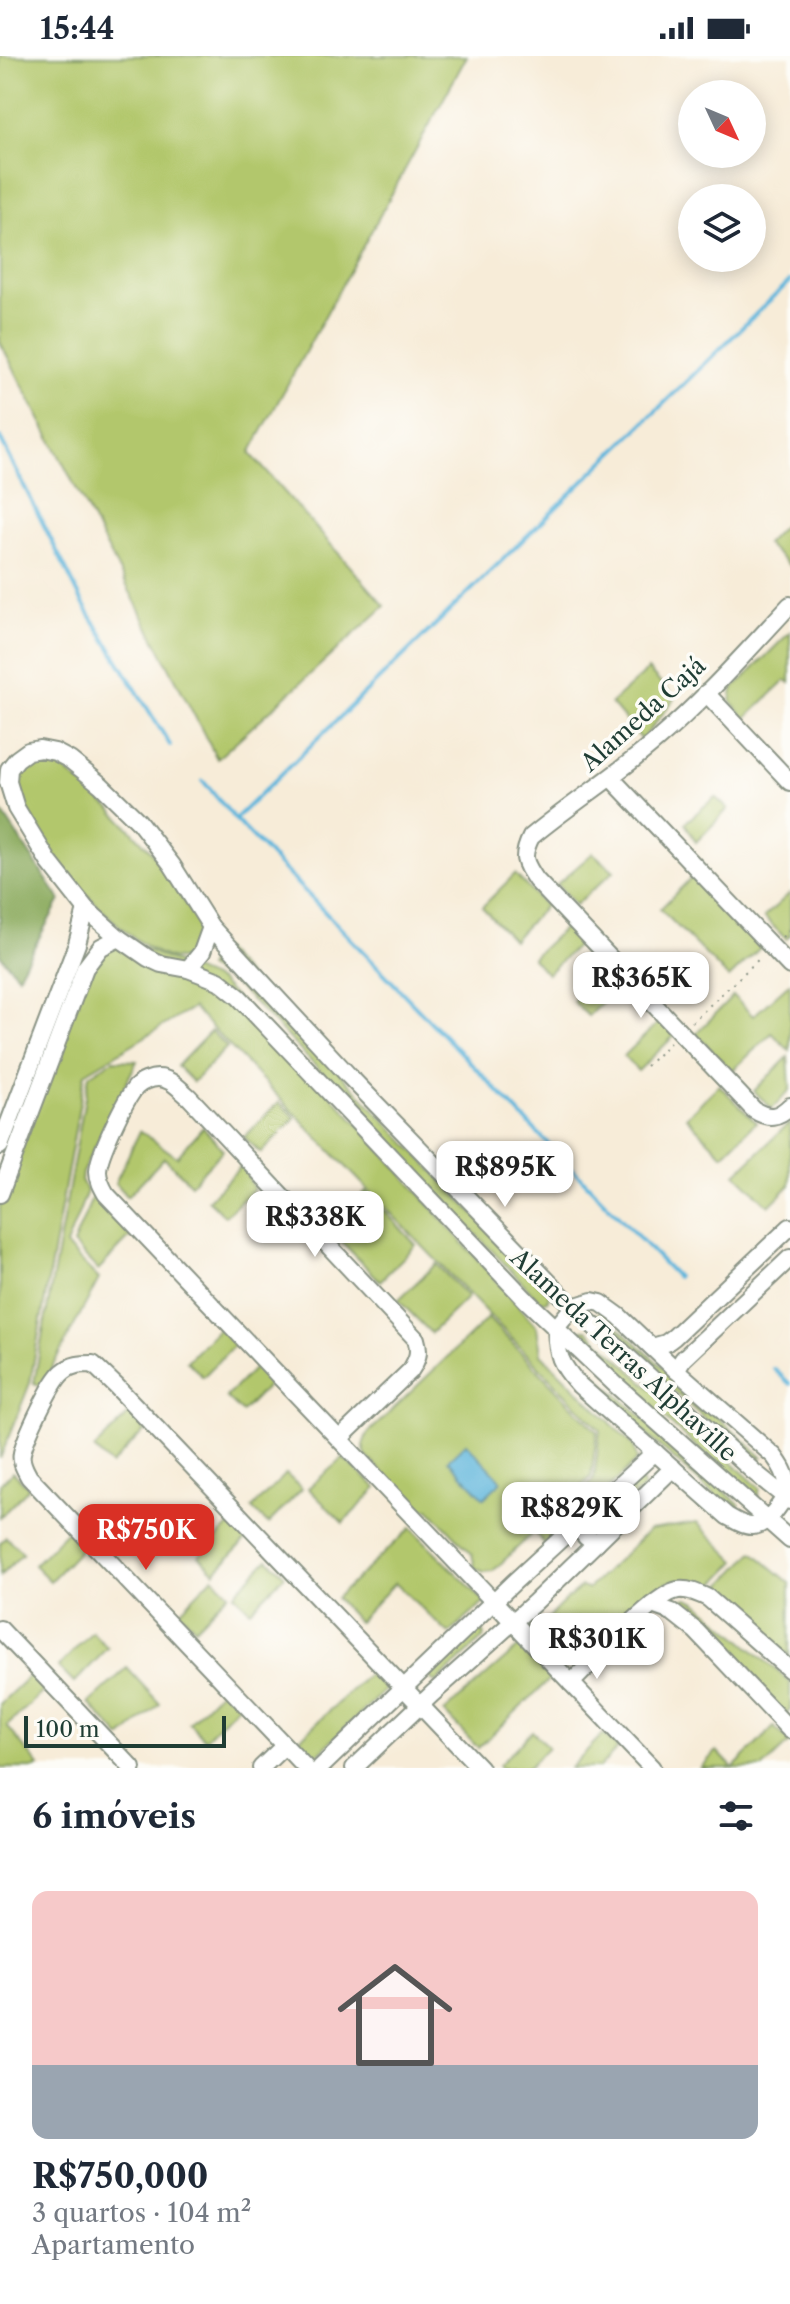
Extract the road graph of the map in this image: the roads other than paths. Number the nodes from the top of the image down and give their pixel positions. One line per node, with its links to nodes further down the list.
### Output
1 (790, 605): 2 (street, Alameda Cajá)
2 (706, 693): 3 (street, Alameda Cajá); 4 (street)
3 (611, 778): 8 (street); 10 (street, Alameda Cajá)
4 (790, 782)
5 (86, 909): 6 (street, Alameda Terras Alphaville); 7 (street, Alameda Terras Alphaville); 11 (street)
6 (211, 927): 9 (street); 15 (street, Alameda Terras Alphaville)
7 (119, 938): 9 (street, Alameda Terras Alphaville); 12 (street)
8 (790, 966)
9 (188, 969): 16 (street, Alameda Terras Alphaville)
10 (790, 1106)
11 (0, 1146)
12 (0, 1194)
13 (790, 1227): 17 (street)
14 (790, 1258): 18 (street)
15 (573, 1307): 16 (street); 17 (street); 22 (street, Alameda Terras Alphaville)
16 (556, 1328): 20 (street); 23 (street, Alameda Terras Alphaville)
17 (652, 1347): 18 (street)
18 (676, 1370): 22 (street)
19 (340, 1438): 19 (street); 29 (street)
20 (655, 1452): 21 (street); 24 (street)
21 (673, 1468): 23 (street); 26 (street)
22 (787, 1499): 23 (street)
23 (767, 1519): 25 (street, Alameda Terras Alphaville)
24 (576, 1525): 26 (street); 27 (street)
25 (790, 1540)
26 (597, 1542): 28 (street)
27 (518, 1578): 28 (street); 29 (street)
28 (538, 1599): 31 (street)
29 (494, 1602): 31 (street); 35 (street)
30 (652, 1605): 33 (street); 34 (street); 37 (street)
31 (514, 1621): 34 (street); 36 (street)
32 (0, 1629): 39 (street)
33 (790, 1670)
34 (571, 1683): 45 (street)
35 (403, 1689): 36 (street); 38 (street); 42 (street)
36 (420, 1706): 43 (street); 44 (street)
37 (790, 1730)
38 (284, 1746): 40 (street); 41 (street)
39 (132, 1768)
40 (261, 1768)
41 (306, 1768)
42 (320, 1768)
43 (354, 1768)
44 (480, 1768)
45 (652, 1768)

